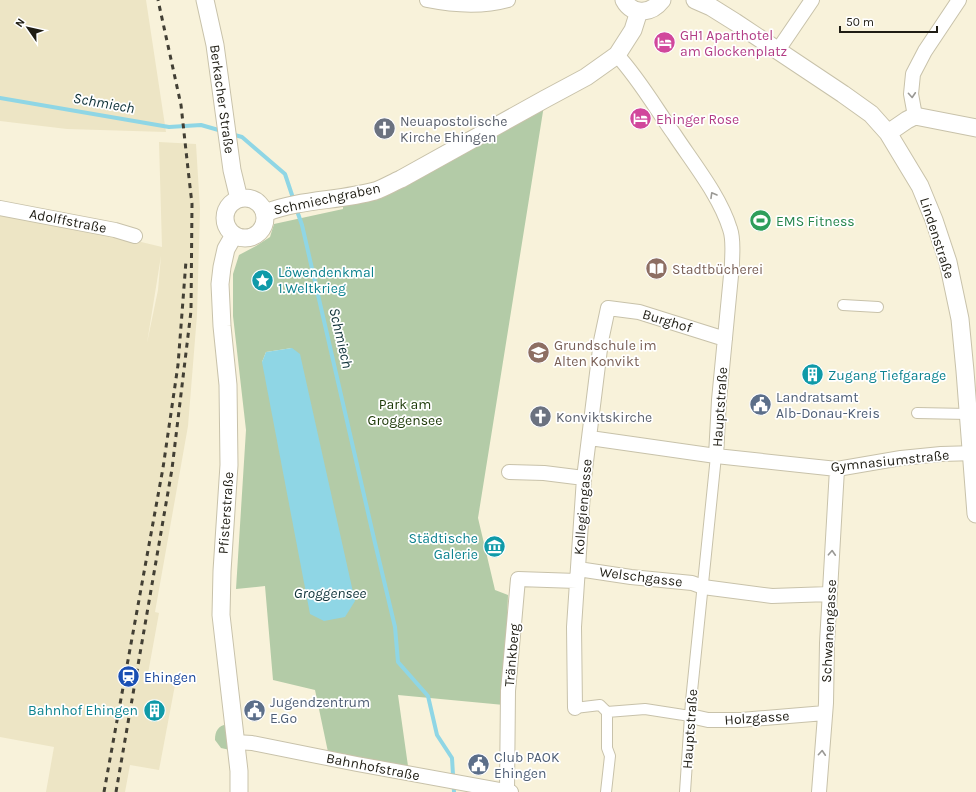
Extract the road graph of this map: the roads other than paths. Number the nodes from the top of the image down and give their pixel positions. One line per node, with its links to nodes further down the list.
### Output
1 (205, 0): 15 (street, Berkacher Straße)
2 (427, 0): 3 (street)
3 (508, 0)
4 (624, 0): 9 (street)
5 (662, 0): 9 (street)
6 (695, 0): 10 (street, Lindenstraße)
7 (812, 0): 10 (street)
8 (959, 0): 12 (street, one-way to 12)
9 (640, 11): 11 (street, Schmiechgraben)
10 (778, 50): 14 (street, Lindenstraße)
11 (617, 55): 17 (street, Schmiechgraben); 23 (street, Hauptstraße, one-way to 11)
12 (915, 116): 13 (street); 14 (street)
13 (976, 128)
14 (888, 133): 25 (street, Lindenstraße)
15 (239, 199): 17 (street, Schmiechgraben); 19 (street)
16 (0, 208): 18 (street, Adolffstraße)
17 (273, 210): 19 (street, Schmiechgraben)
18 (135, 236)
19 (234, 236): 40 (street, Pfisterstraße)
20 (843, 305): 21 (street)
21 (878, 307)
22 (608, 308): 23 (street, Burghof); 26 (street, Kollegiengasse)
23 (725, 339): 28 (street, Hauptstraße)
24 (917, 413): 25 (street)
25 (968, 414): 27 (street, Lindenstraße)
26 (590, 438): 28 (street, Gymnasiumstraße); 31 (street, Kollegiengasse)
27 (973, 453): 29 (street, Gymnasiumstraße); 32 (street, Lindenstraße)
28 (716, 456): 29 (street, Gymnasiumstraße); 34 (street, Hauptstraße)
29 (837, 469): 35 (street, Schwanengasse, one-way to 29)
30 (509, 472): 31 (street)
31 (584, 478): 33 (street, Kollegiengasse)
32 (976, 514)
33 (578, 575): 34 (street, Welschgasse); 36 (street, Kollegiengasse); 42 (street, Tränkberg)
34 (703, 587): 35 (street, Welschgasse); 39 (street, Hauptstraße)
35 (830, 594): 38 (street, Schwanengasse)
36 (575, 708): 37 (street)
37 (607, 712): 39 (street); 43 (street)
38 (825, 713): 39 (street, Holzgasse); 45 (street, Schwanengasse, one-way to 38)
39 (690, 716): 44 (street, Hauptstraße)
40 (235, 742): 41 (street, Pfisterstraße); 42 (street, Bahnhofstraße)
41 (239, 792)
42 (509, 792)
43 (606, 792)
44 (685, 792)
45 (819, 792)

